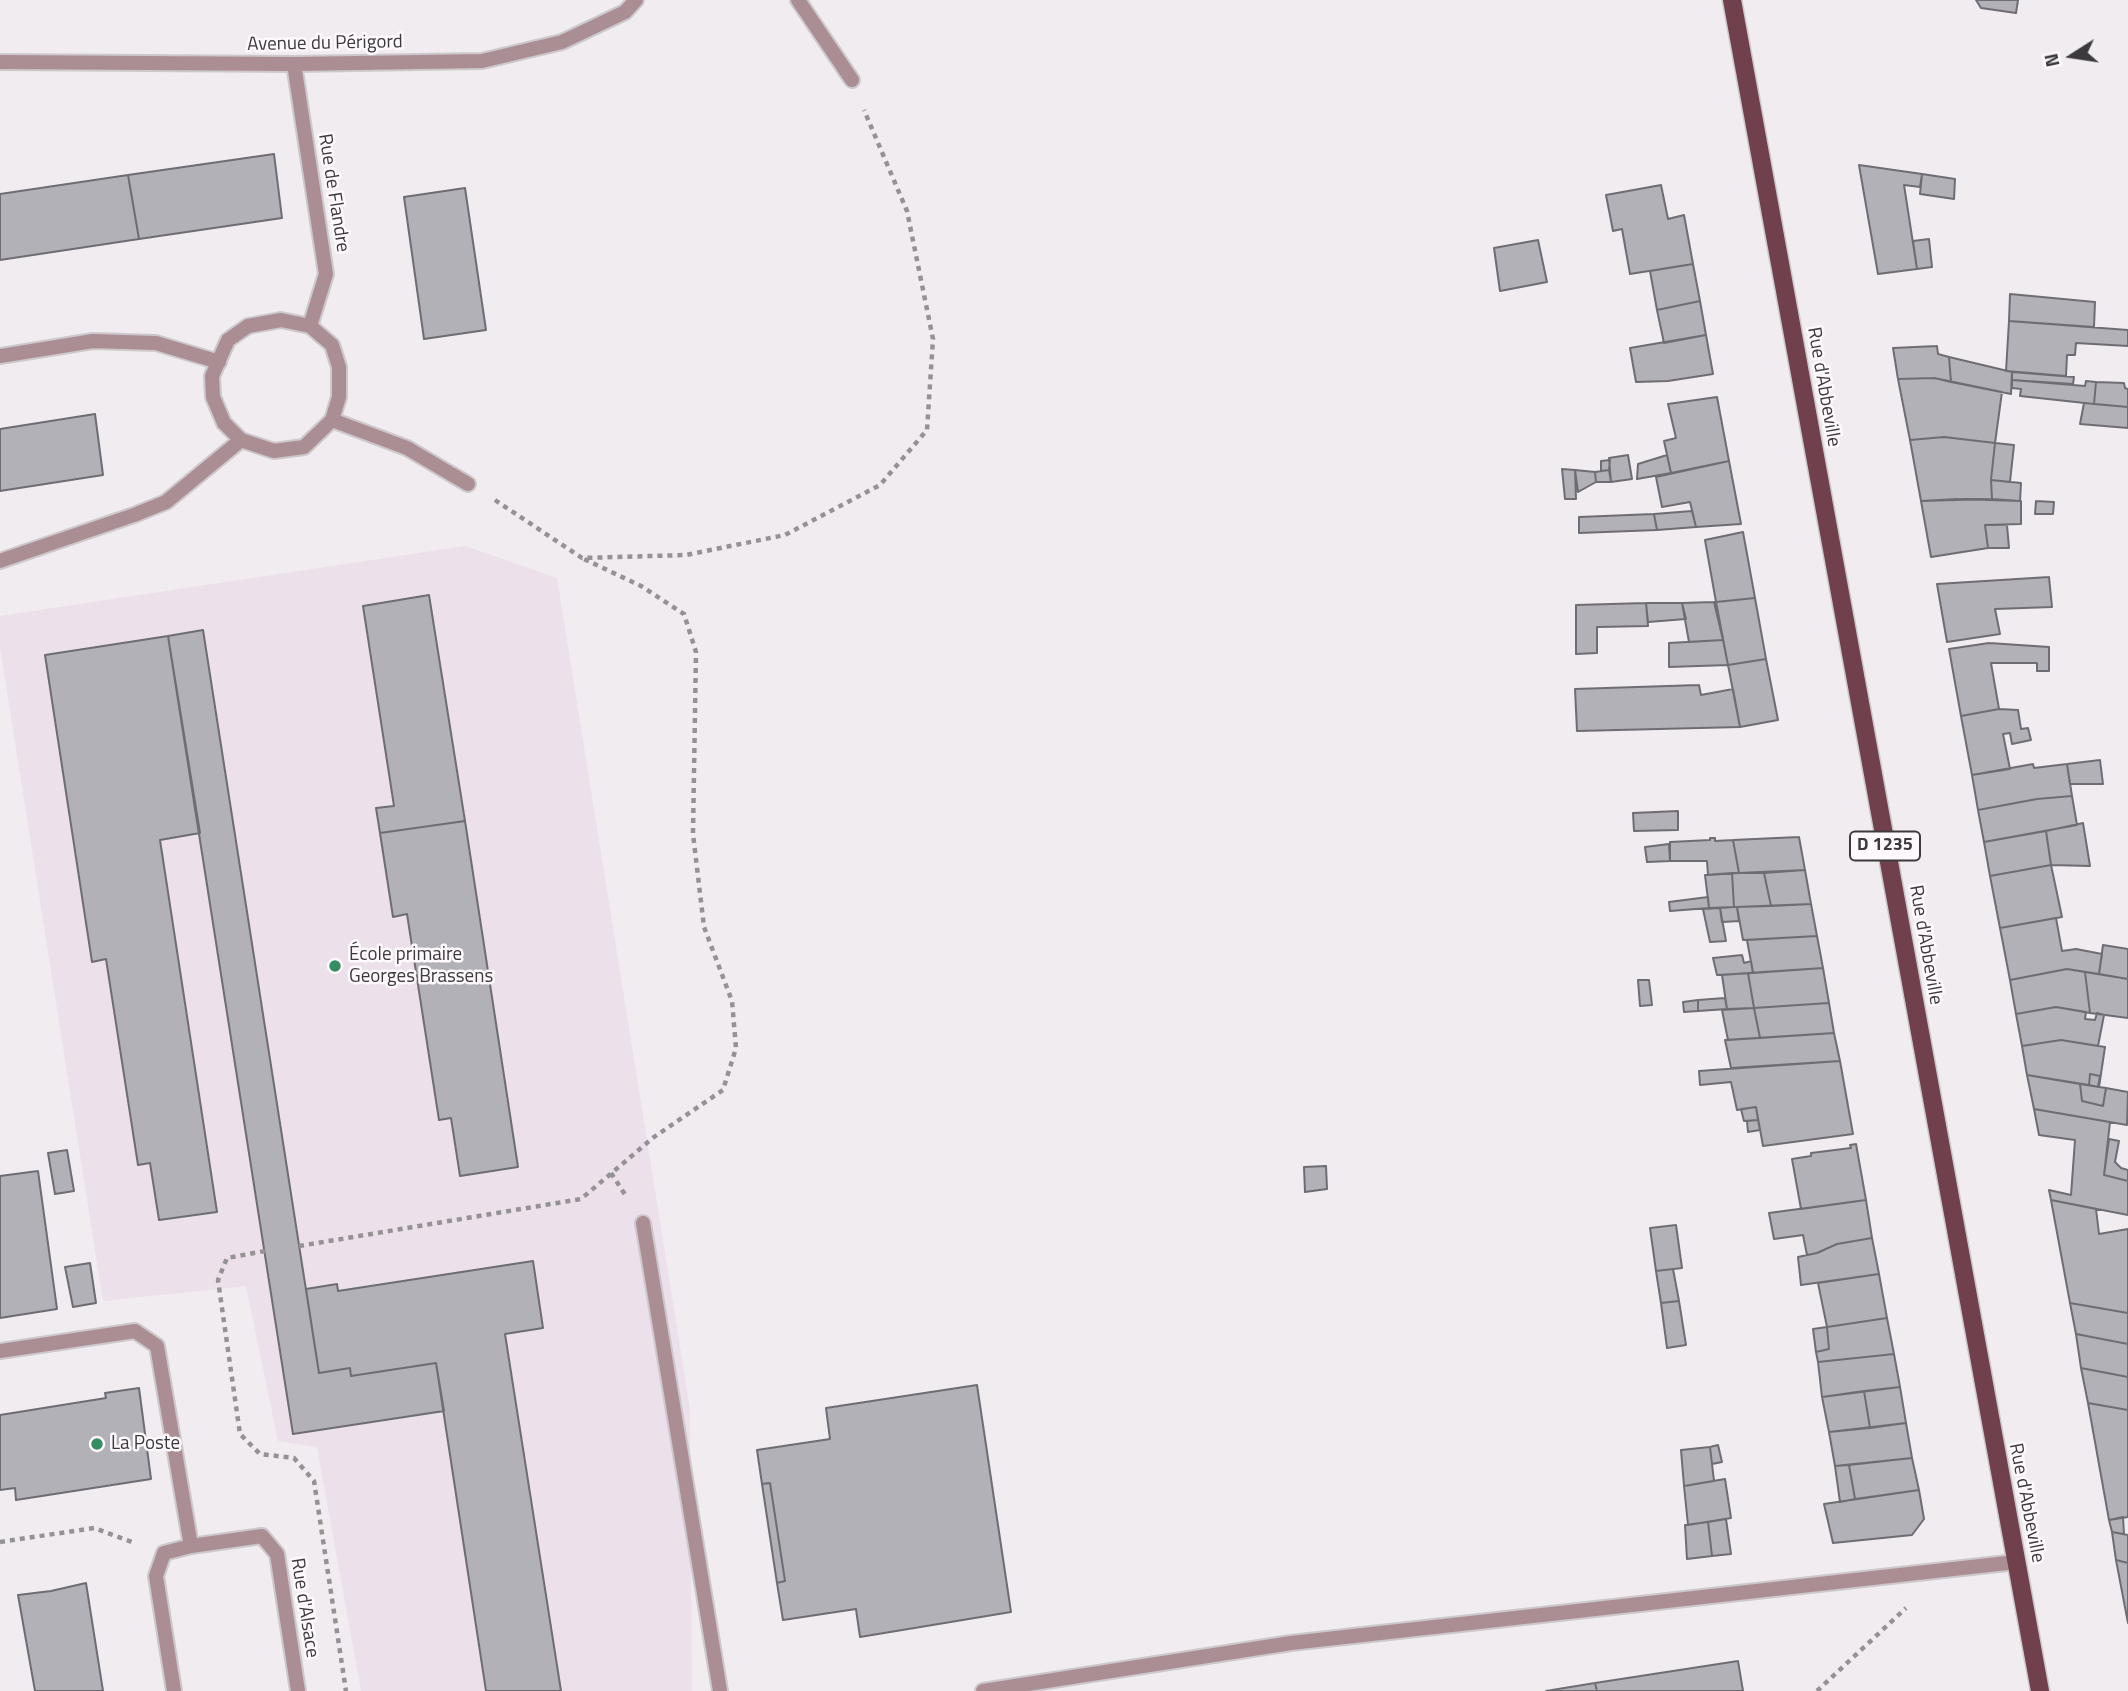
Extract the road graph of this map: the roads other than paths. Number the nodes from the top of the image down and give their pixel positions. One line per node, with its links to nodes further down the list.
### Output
1 (636, 0): 5 (street, Avenue du Périgord)
2 (798, 0): 6 (street)
3 (1732, 0): 17 (main road, Rue d'Abbeville / D 1235)
4 (0, 62): 5 (street, Avenue du Périgord)
5 (294, 64): 7 (street, Rue de Flandre)
6 (852, 80)
7 (310, 326): 9 (street); 10 (street)
8 (0, 356): 9 (street)
9 (219, 362): 11 (street)
10 (332, 420): 11 (street); 12 (street)
11 (241, 440): 13 (street)
12 (468, 484)
13 (0, 561)
14 (643, 1223): 20 (street)
15 (0, 1351): 16 (street)
16 (191, 1546): 18 (street); 19 (street, Rue d'Alsace)
17 (2016, 1562): 21 (street); 22 (main road, Rue d'Abbeville / D 1235)
18 (174, 1691)
19 (298, 1691)
20 (720, 1691)
21 (983, 1691)
22 (2040, 1691)

